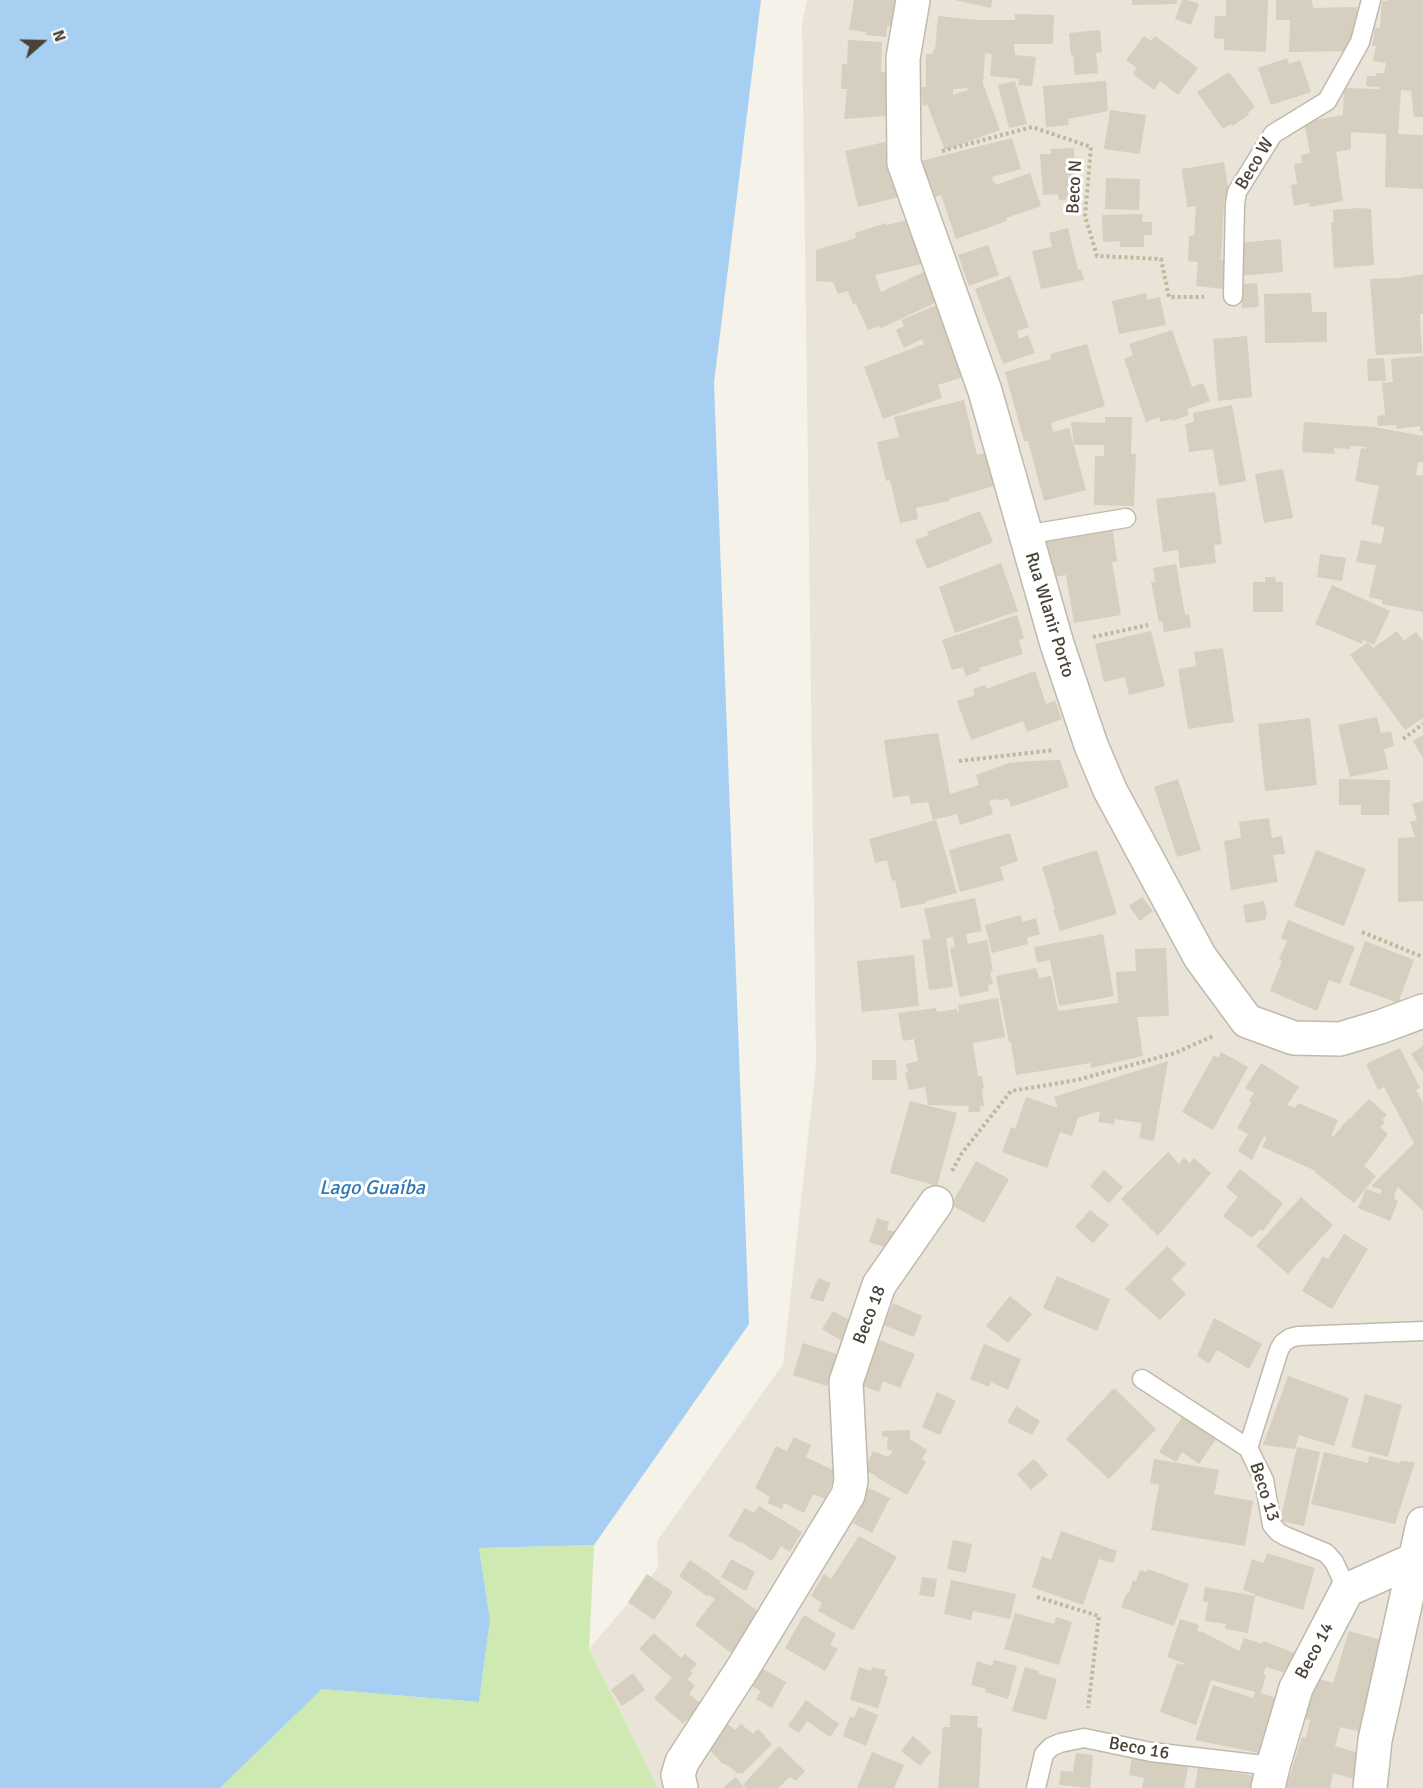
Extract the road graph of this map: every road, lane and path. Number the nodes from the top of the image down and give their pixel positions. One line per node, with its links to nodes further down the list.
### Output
1 (913, 0): 3 (street, Rua Wlanir Porto)
2 (1371, 0): 4 (lane, Beco W)
3 (904, 163): 4 (path, Beco N); 6 (street, Rua Wlanir Porto)
4 (1233, 296)
5 (1126, 518): 6 (lane)
6 (1025, 535): 8 (street, Rua Wlanir Porto)
7 (1148, 626): 8 (path)
8 (1057, 644): 11 (street, Rua Wlanir Porto)
9 (1423, 724): 10 (path)
10 (1403, 739)
11 (1091, 745): 12 (path); 16 (street, Rua Wlanir Porto)
12 (959, 761)
13 (1362, 932): 14 (path)
14 (1423, 957)
15 (1423, 1011): 16 (street)
16 (1246, 1021): 17 (path)
17 (936, 1203): 27 (street, Beco 18)
18 (1423, 1331): 20 (lane)
19 (1142, 1379): 20 (lane, Beco 13)
20 (1248, 1448): 23 (lane, Beco 13)
21 (1423, 1524): 22 (street)
22 (1420, 1559): 23 (street); 29 (street)
23 (1347, 1590): 26 (street, Beco 14)
24 (1037, 1597): 25 (path)
25 (1084, 1738): 26 (lane, Beco 16); 28 (lane, Beco 16)
26 (1271, 1777)
27 (680, 1781)
28 (1036, 1788)
29 (1370, 1788)

